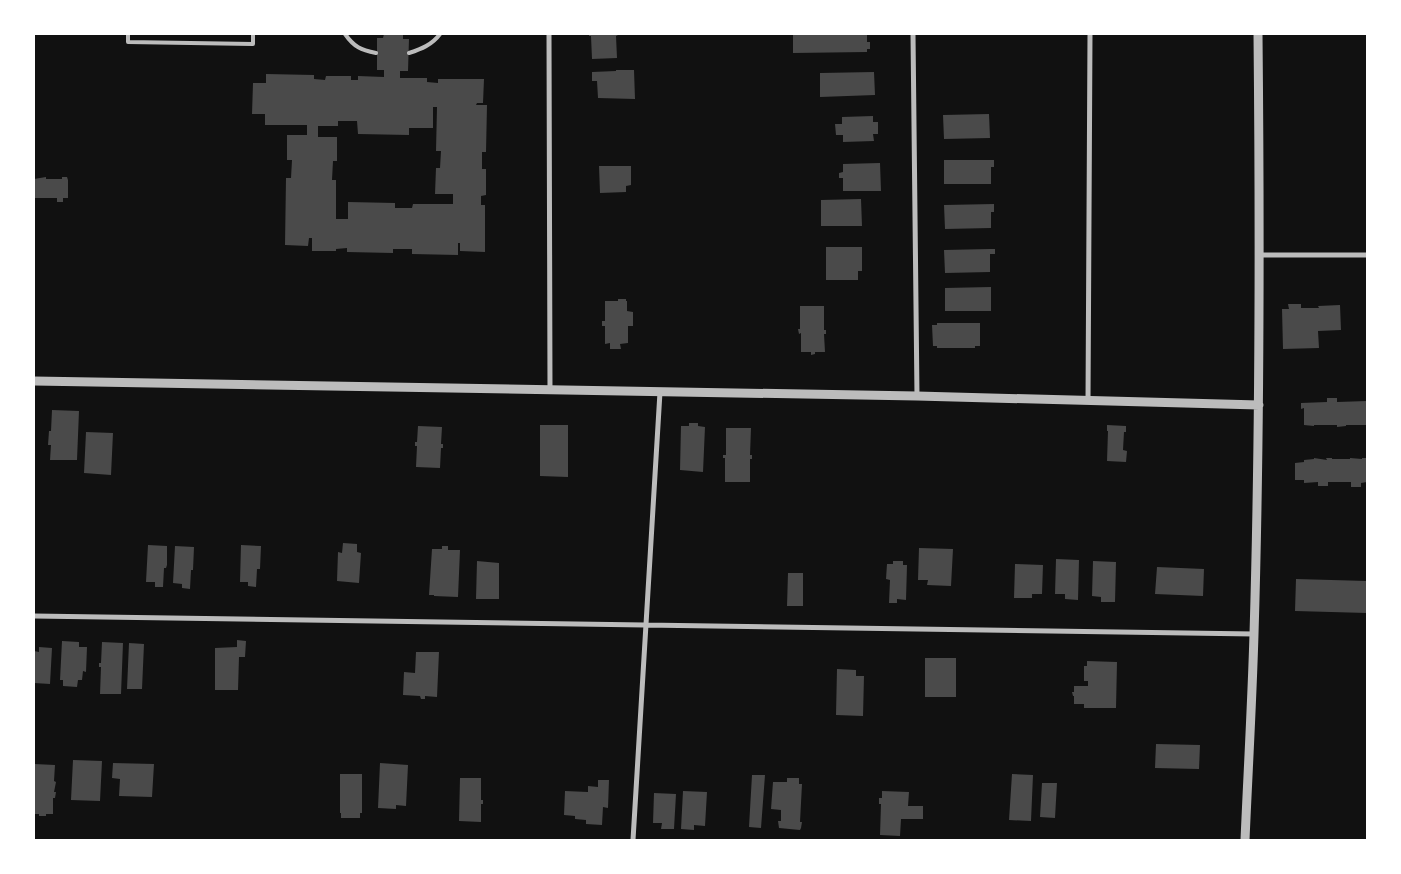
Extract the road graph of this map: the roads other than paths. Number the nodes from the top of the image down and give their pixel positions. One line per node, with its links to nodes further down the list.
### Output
1 (128, 34): 2 (lane)
2 (253, 34)
3 (345, 34): 9 (lane)
4 (440, 34): 10 (lane)
5 (549, 34): 14 (street)
6 (913, 34): 16 (street)
7 (1090, 34): 17 (street)
8 (1258, 34): 11 (street)
9 (376, 53)
10 (409, 53)
11 (1260, 255): 12 (street); 18 (street)
12 (1367, 255)
13 (34, 381): 14 (street)
14 (550, 390): 15 (street)
15 (660, 392): 16 (street); 20 (street)
16 (917, 396): 17 (street)
17 (1088, 400): 18 (street)
18 (1259, 405): 21 (street)
19 (34, 616): 20 (street)
20 (646, 626): 21 (street); 22 (street)
21 (1254, 634): 23 (street)
22 (633, 840)
23 (1245, 840)

